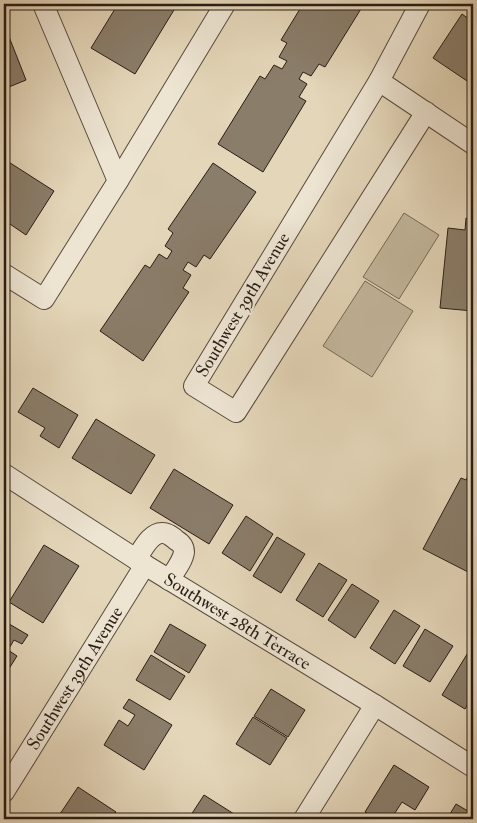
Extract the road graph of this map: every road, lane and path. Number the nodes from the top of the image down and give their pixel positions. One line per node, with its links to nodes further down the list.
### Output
1 (43, 4): 7 (street)
2 (226, 4): 7 (street)
3 (420, 4): 4 (street, Southwest 39th Avenue)
4 (379, 81): 5 (street); 5 (street, Southwest 39th Avenue)
5 (426, 112): 6 (street)
6 (473, 144)
7 (118, 181): 8 (street)
8 (4, 274)
9 (4, 474): 10 (street, Southwest 28th Terrace)
10 (141, 562): 11 (street, Southwest 28th Terrace); 11 (street); 14 (street, Southwest 39th Avenue)
11 (169, 580): 12 (street, Southwest 28th Terrace)
12 (376, 706): 13 (street, Southwest 28th Terrace); 15 (street)
13 (473, 767)
14 (4, 792)
15 (304, 819)

